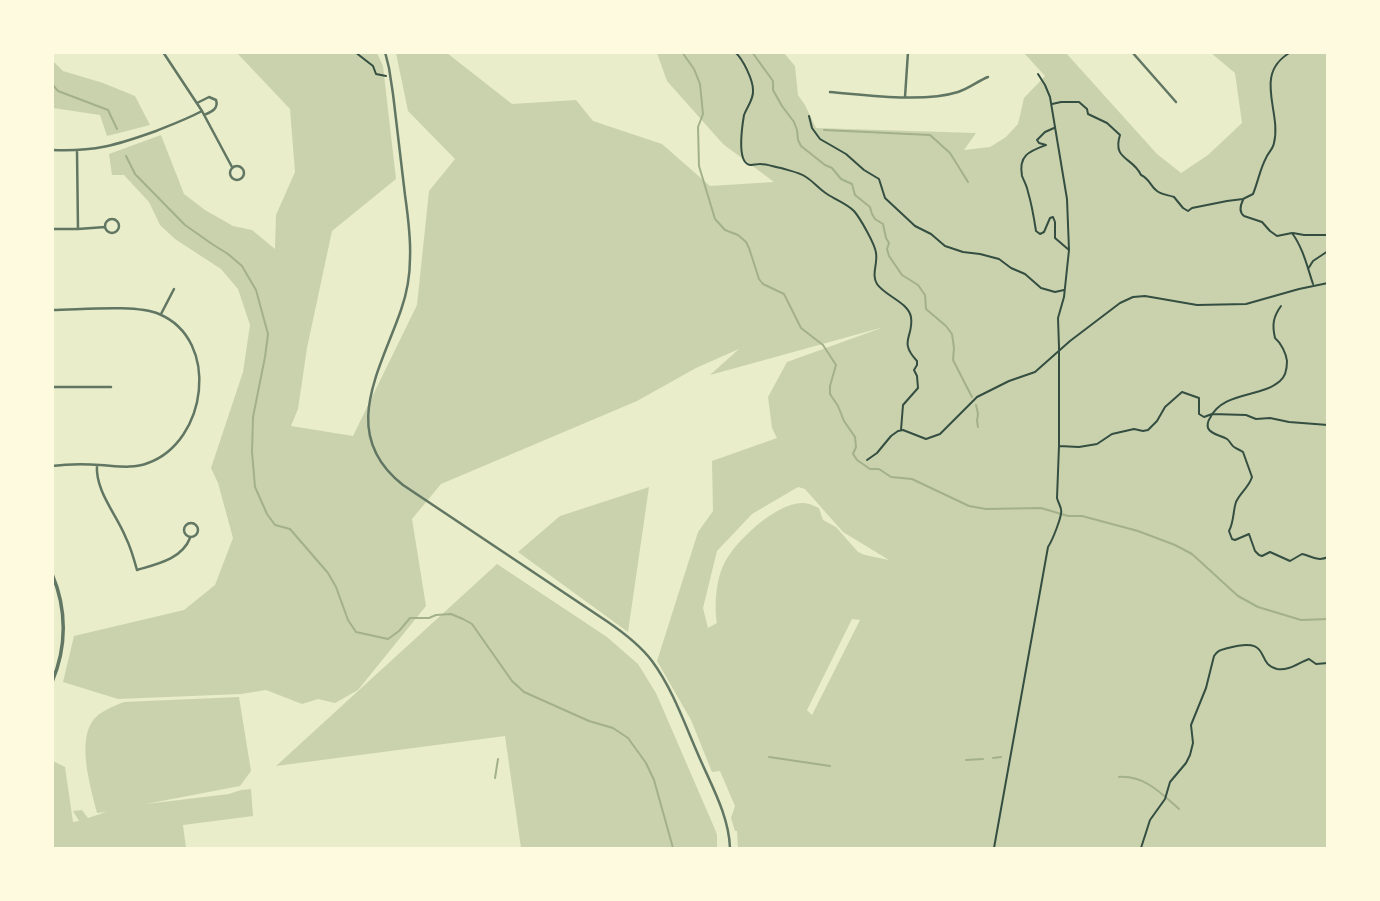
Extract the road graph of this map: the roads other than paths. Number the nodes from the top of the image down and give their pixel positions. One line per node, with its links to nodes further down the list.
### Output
1 (163, 52): 9 (street)
2 (385, 52): 27 (street)
3 (908, 52): 7 (street)
4 (1132, 52): 8 (street)
5 (988, 77): 7 (street)
6 (830, 92): 7 (street)
7 (905, 97)
8 (1176, 102)
9 (197, 103): 10 (street); 10 (street)
10 (203, 113): 12 (street); 13 (street)
11 (52, 150): 12 (street)
12 (77, 151): 16 (street)
13 (232, 167): 13 (street)
14 (105, 227): 14 (street); 16 (street)
15 (52, 229): 16 (street)
16 (78, 229)
17 (174, 289): 19 (street)
18 (52, 310): 19 (street)
19 (161, 314): 22 (street)
20 (52, 387): 21 (street)
21 (111, 387)
22 (97, 465): 23 (street); 24 (street)
23 (52, 466)
24 (190, 538): 24 (street)
25 (52, 574): 26 (street)
26 (52, 682)
27 (730, 849)

